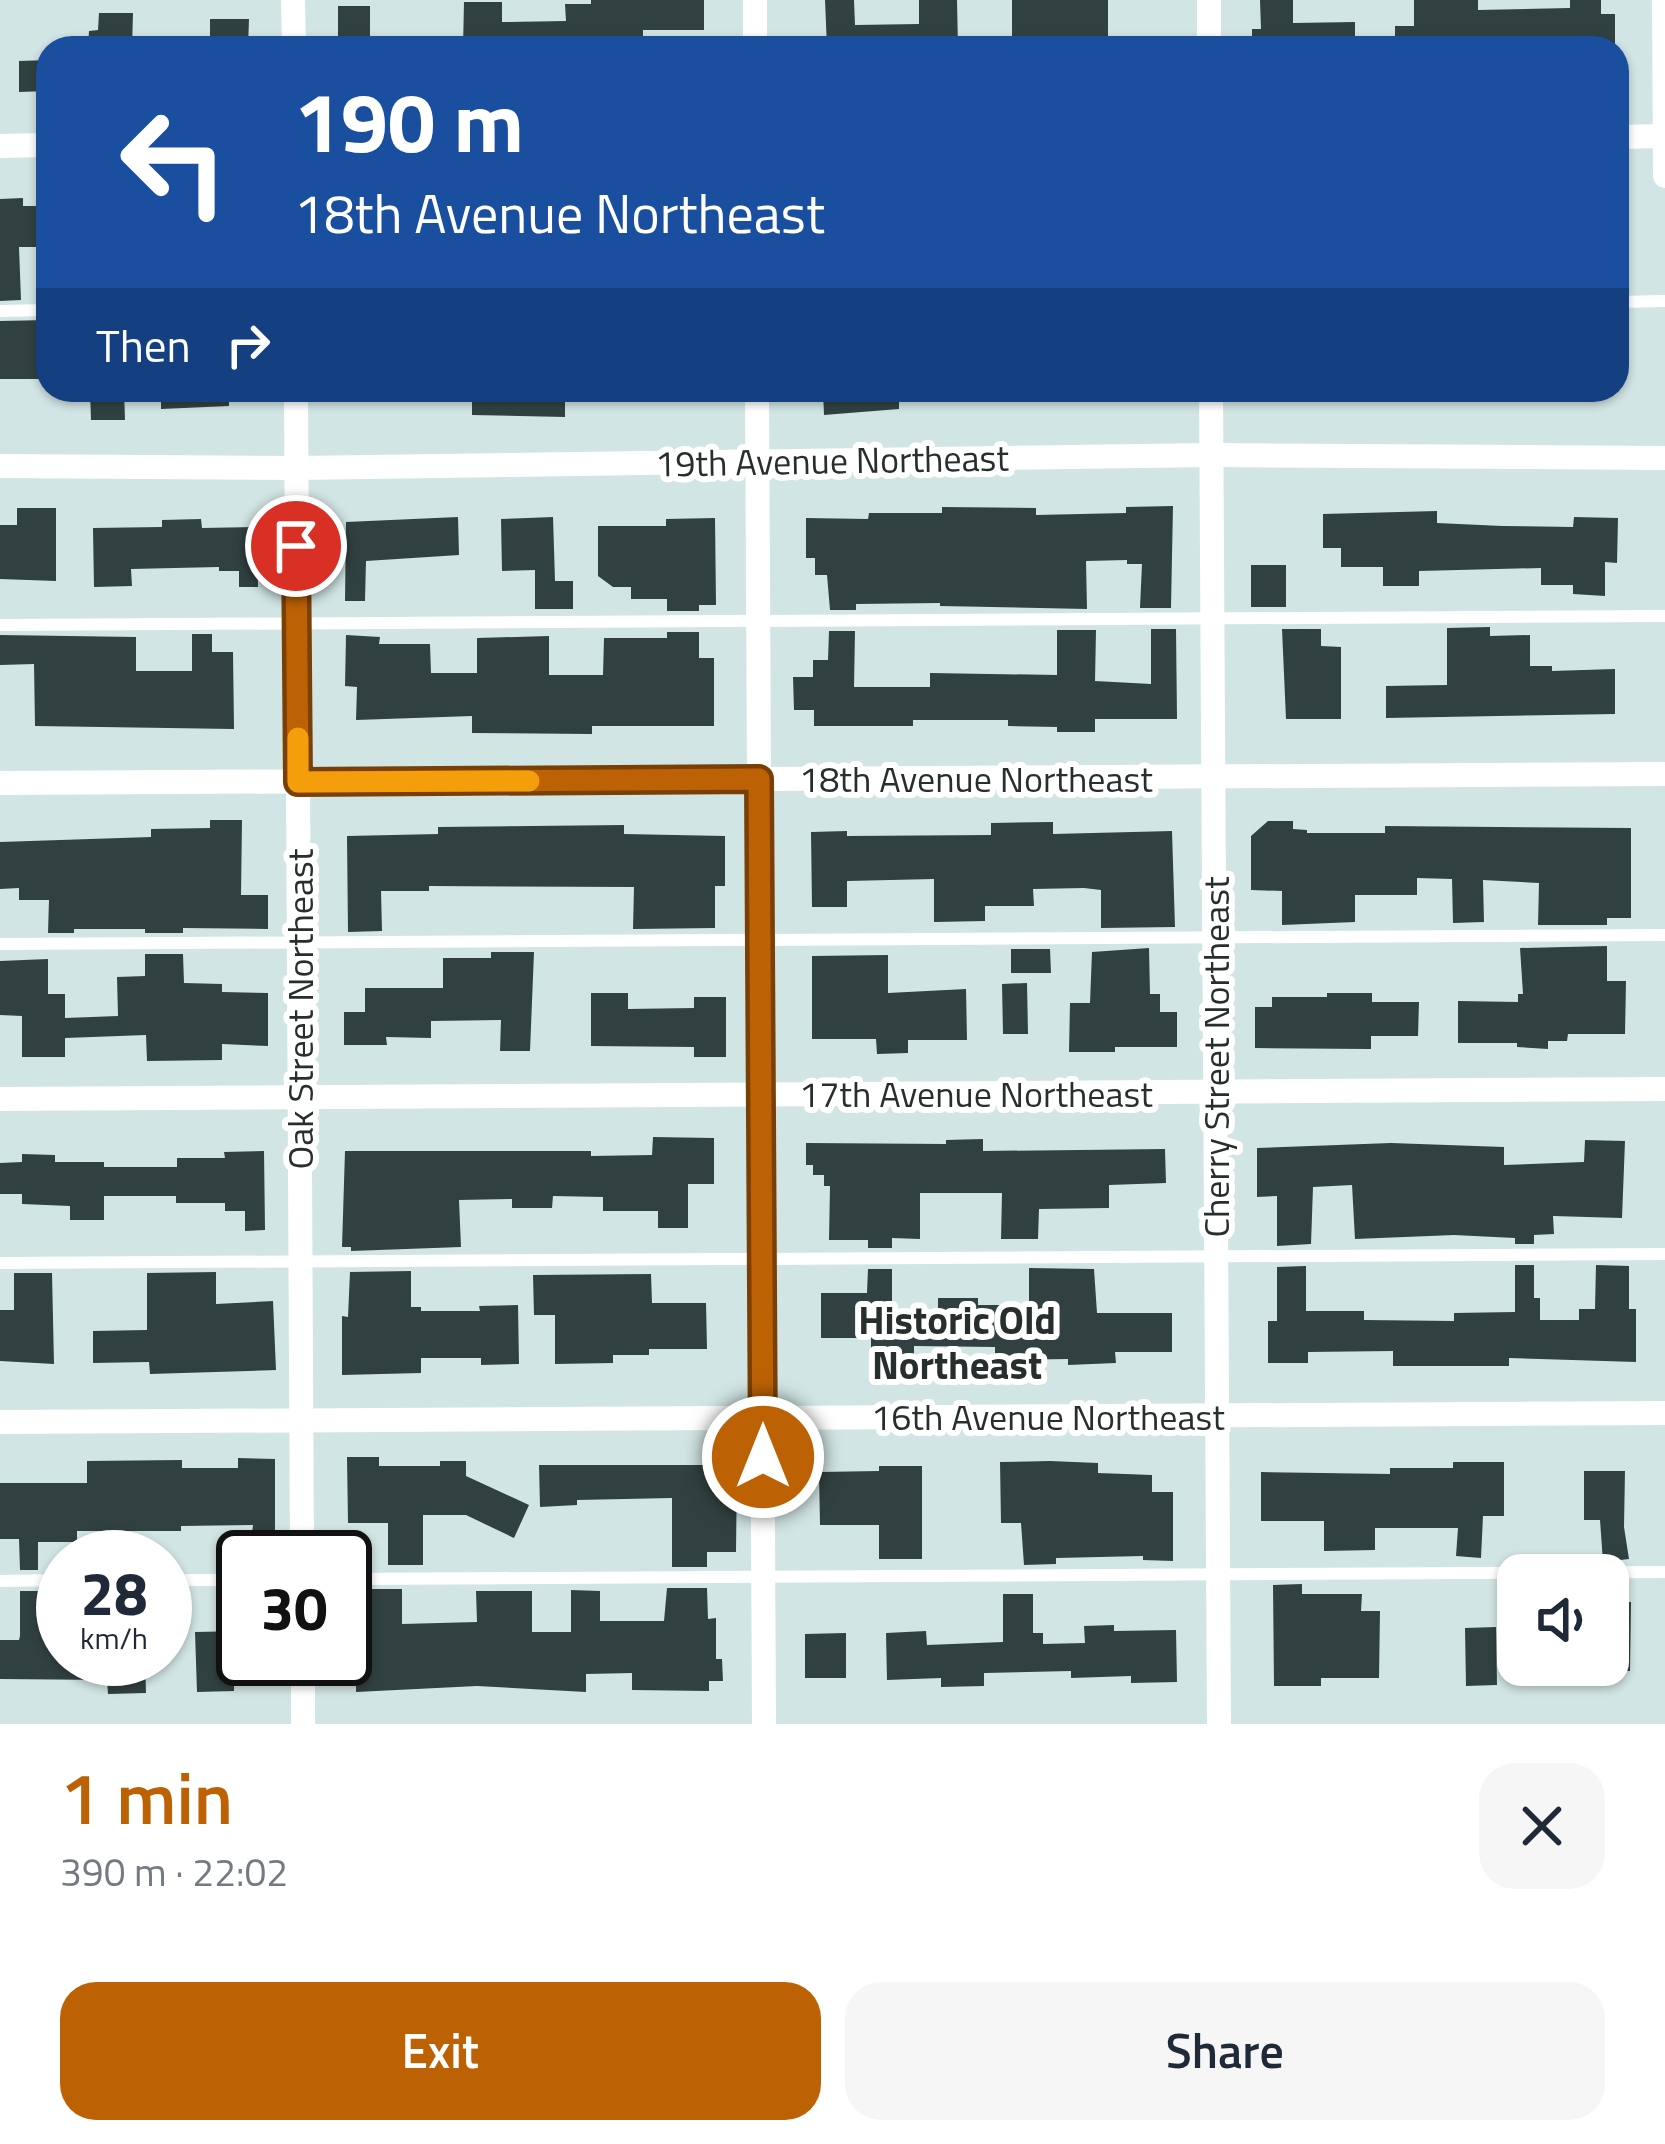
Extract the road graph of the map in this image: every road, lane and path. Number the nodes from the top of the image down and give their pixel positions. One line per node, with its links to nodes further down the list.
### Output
1 (293, 0): 5 (street)
2 (755, 0): 6 (street)
3 (1209, 0): 7 (street)
4 (1664, 0): 8 (street)
5 (294, 36)
6 (755, 36)
7 (1209, 36)
8 (1665, 136): 9 (street); 12 (street)
9 (1629, 137)
10 (0, 146): 11 (street)
11 (36, 146)
12 (1665, 176)
13 (1629, 302): 14 (lane)
14 (1665, 302)
15 (36, 310): 16 (lane)
16 (0, 311)
17 (296, 402): 24 (street, Oak Street Northeast)
18 (757, 402): 22 (street)
19 (1211, 402): 20 (street, Cherry Street Northeast)
20 (1211, 455): 21 (street, 19th Avenue Northeast); 22 (street, 19th Avenue Northeast); 26 (street, Cherry Street Northeast)
21 (1665, 458)
22 (758, 460): 24 (street, 19th Avenue Northeast); 27 (street)
23 (0, 466): 24 (street, 19th Avenue Northeast)
24 (296, 468): 28 (street, Oak Street Northeast)
25 (1665, 616): 26 (lane)
26 (1212, 618): 27 (lane); 31 (street, Cherry Street Northeast)
27 (758, 621): 28 (lane); 32 (street)
28 (297, 623): 29 (lane); 33 (street, Oak Street Northeast)
29 (0, 625)
30 (1665, 774): 31 (street, 18th Avenue Northeast)
31 (1213, 777): 32 (street, 18th Avenue Northeast); 36 (street, Cherry Street Northeast)
32 (759, 779): 33 (street, 18th Avenue Northeast); 37 (street)
33 (298, 782): 34 (street, 18th Avenue Northeast); 38 (street, Oak Street Northeast)
34 (0, 783)
35 (1665, 935): 36 (lane)
36 (1214, 938): 37 (lane); 41 (street, Cherry Street Northeast)
37 (760, 940): 38 (lane); 42 (street)
38 (298, 943): 39 (lane); 43 (street, Oak Street Northeast)
39 (0, 944)
40 (1665, 1089): 41 (street, 17th Avenue Northeast)
41 (1215, 1092): 42 (street, 17th Avenue Northeast); 46 (street, Cherry Street Northeast)
42 (761, 1094): 43 (street, 17th Avenue Northeast); 47 (street)
43 (299, 1097): 44 (street, 17th Avenue Northeast); 48 (street, Oak Street Northeast)
44 (0, 1099)
45 (1665, 1254): 46 (lane)
46 (1216, 1256): 47 (lane); 51 (street, Cherry Street Northeast)
47 (762, 1258): 48 (lane); 52 (street)
48 (300, 1261): 49 (lane); 53 (street, Oak Street Northeast)
49 (0, 1263)
50 (1665, 1413): 51 (street, 16th Avenue Northeast)
51 (1216, 1415): 52 (street, 16th Avenue Northeast); 57 (street, Cherry Street Northeast)
52 (763, 1418): 53 (street, 16th Avenue Northeast); 58 (street)
53 (301, 1420): 54 (street, 16th Avenue Northeast); 55 (street, Oak Street Northeast)
54 (0, 1422)
55 (302, 1530)
56 (1665, 1572): 57 (lane)
57 (1218, 1574): 58 (lane); 65 (street, Cherry Street Northeast)
58 (764, 1576): 59 (lane); 64 (street)
59 (372, 1579)
60 (36, 1580): 61 (lane)
61 (0, 1581)
62 (302, 1686): 63 (street)
63 (303, 1724)
64 (764, 1724)
65 (1219, 1724)

